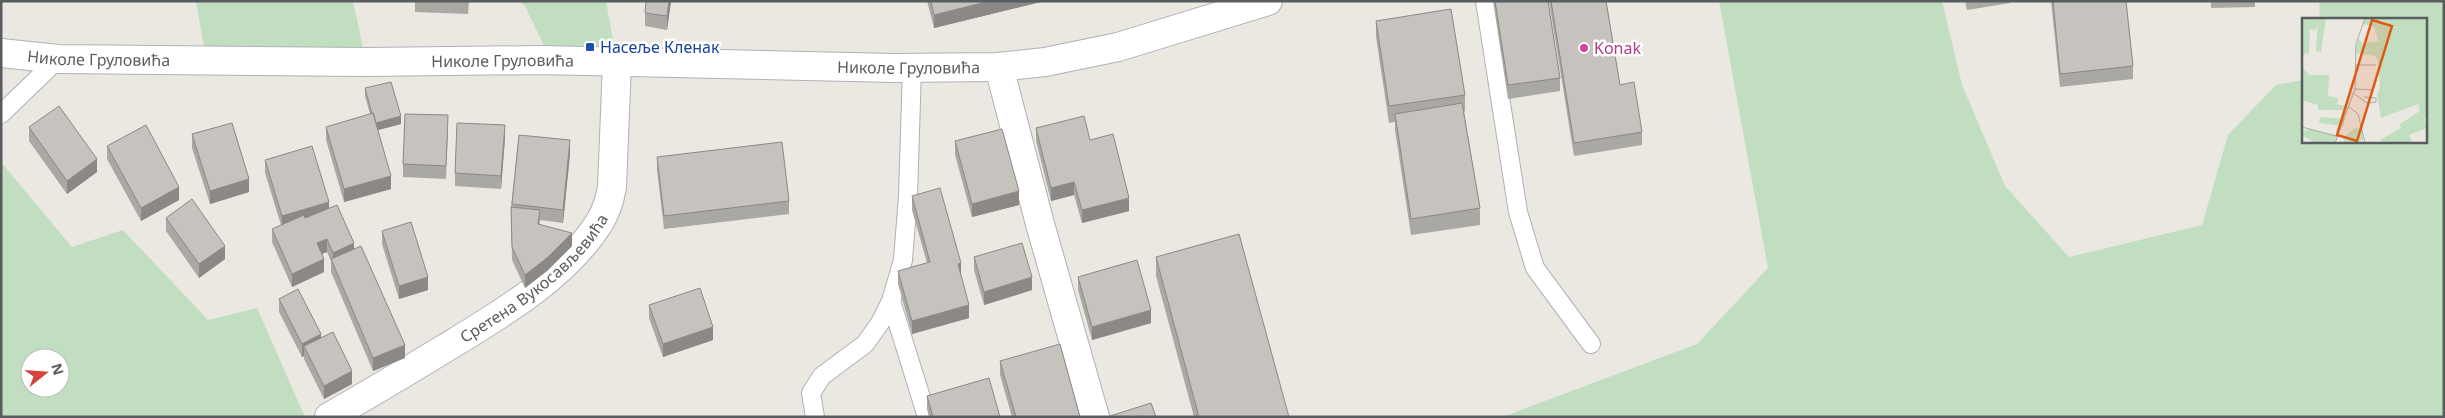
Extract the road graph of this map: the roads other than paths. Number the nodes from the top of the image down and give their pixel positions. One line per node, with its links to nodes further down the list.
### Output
1 (1268, 1): 6 (street, Николе Груловића)
2 (1485, 1): 10 (lane)
3 (1, 52): 4 (street, Николе Груловића)
4 (58, 59): 5 (street, Николе Груловића); 8 (lane)
5 (617, 63): 7 (street, Николе Груловића); 11 (street, Сретена Вукосављевића)
6 (999, 67): 7 (street, Николе Груловића); 14 (street)
7 (912, 68): 9 (lane)
8 (1, 114)
9 (891, 301): 12 (lane); 13 (lane)
10 (1591, 344)
11 (329, 417)
12 (815, 417)
13 (927, 417)
14 (1095, 417)

